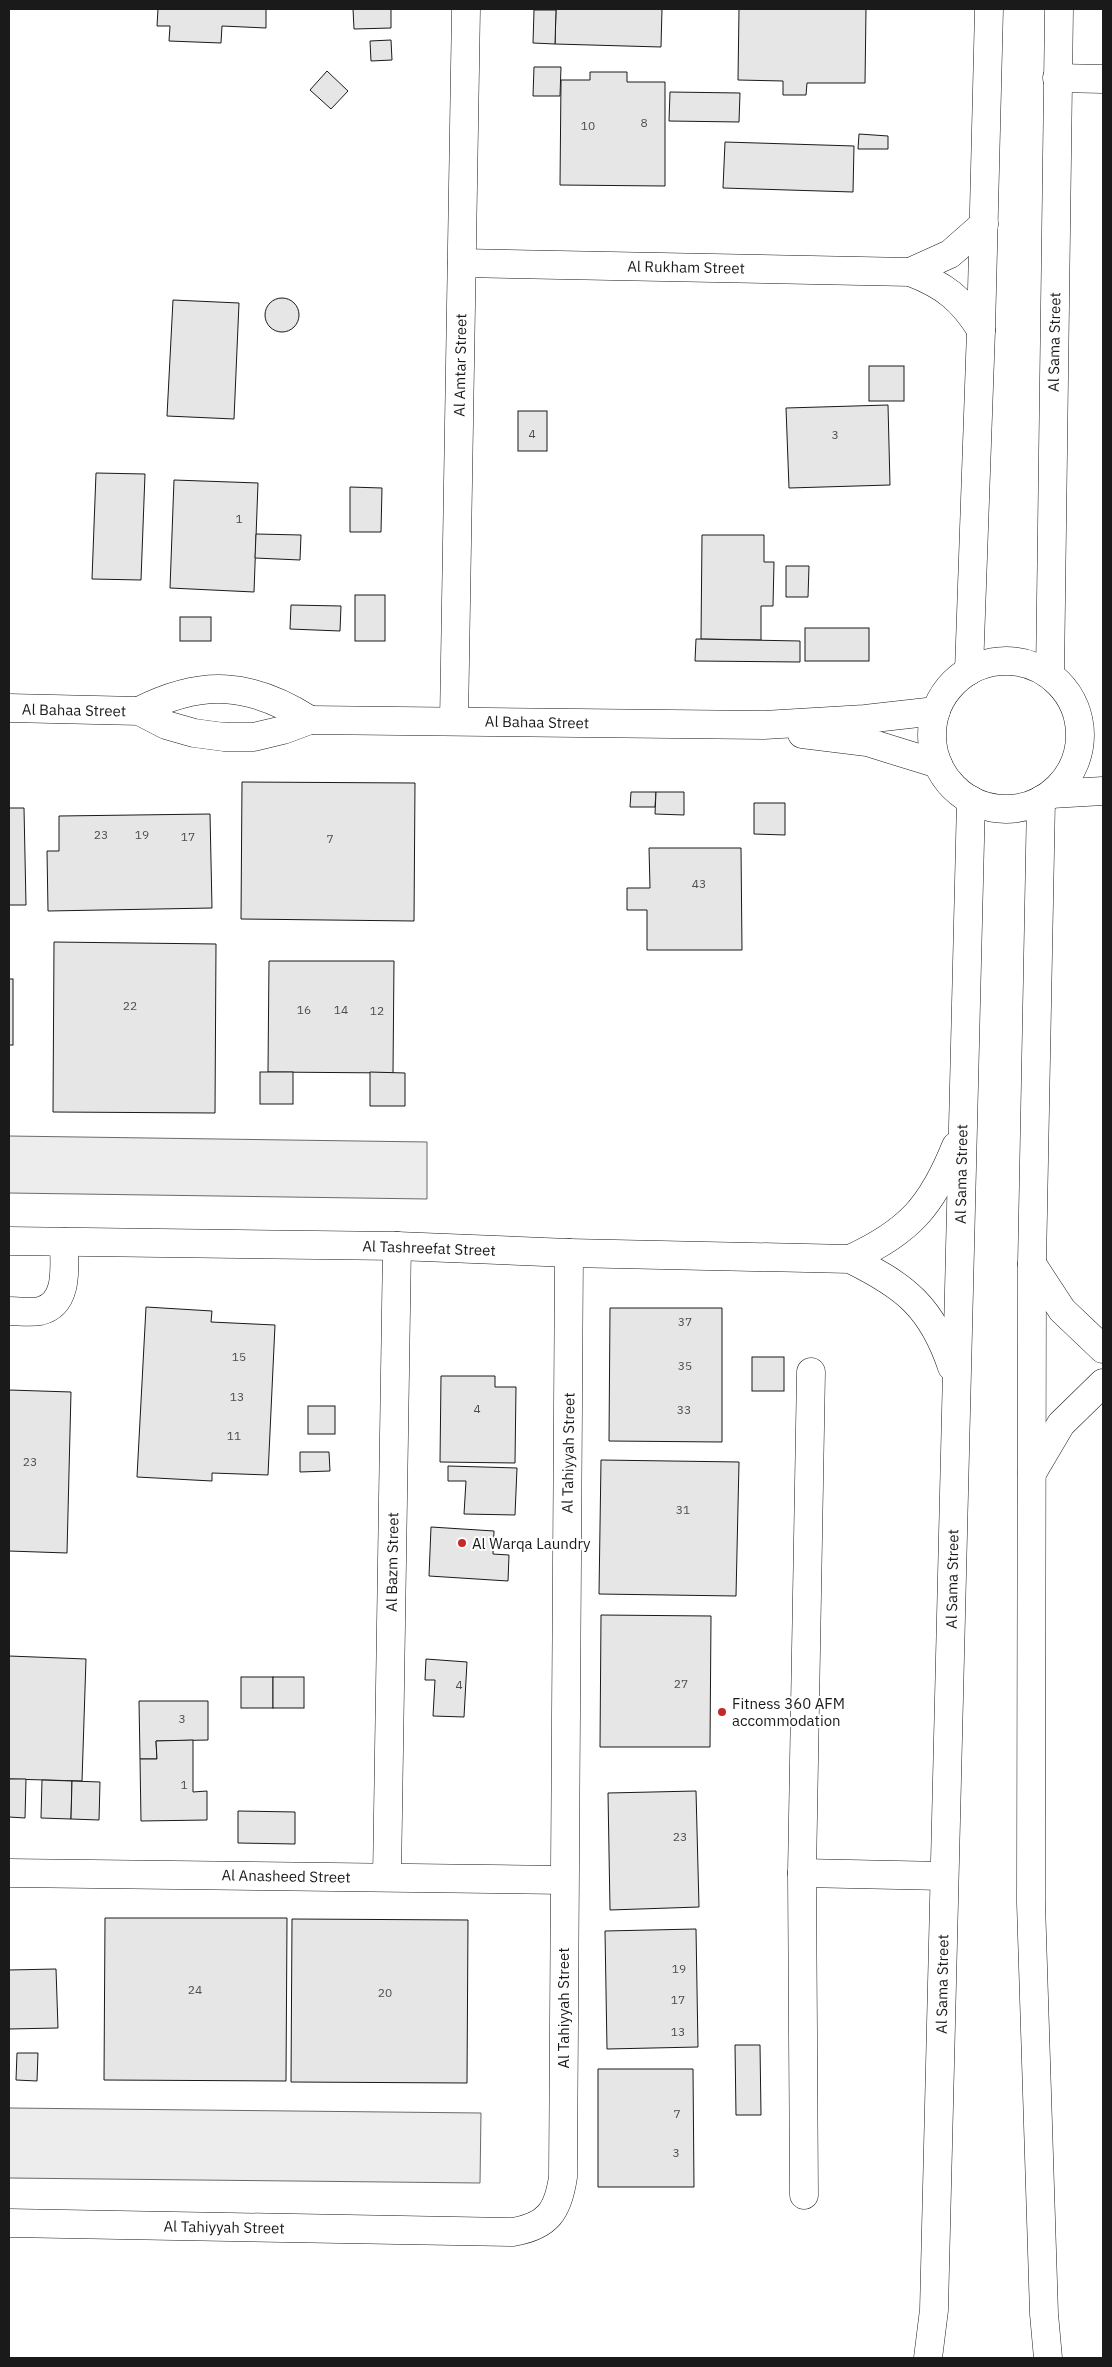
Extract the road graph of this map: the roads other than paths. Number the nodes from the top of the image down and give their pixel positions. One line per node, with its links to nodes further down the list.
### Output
1 (466, 9): 7 (street, Al Amtar Street)
2 (989, 9): 6 (street)
3 (1059, 9): 4 (street, Al Sama Street)
4 (1058, 78): 5 (street); 11 (street, Al Sama Street)
5 (1103, 79)
6 (984, 224): 8 (street, Al Rukham Street); 9 (street)
7 (462, 262): 8 (street, Al Rukham Street); 17 (street, Al Amtar Street)
8 (910, 272): 9 (street, Al Rukham Street)
9 (981, 330): 10 (street)
10 (969, 671): 11 (street); 14 (street)
11 (1050, 675): 15 (street)
12 (9, 708): 13 (street, Al Bahaa Street)
13 (139, 711): 16 (street, Al Bahaa Street); 16 (street, Al Bahaa Street)
14 (936, 711): 18 (street, Al Bahaa Street); 20 (street)
15 (1077, 711): 19 (street); 22 (street)
16 (310, 720): 17 (street, Al Bahaa Street)
17 (454, 721): 18 (street, Al Bahaa Street)
18 (764, 725): 20 (street, Al Bahaa Street)
19 (1103, 726)
20 (938, 764): 23 (street)
21 (1103, 791): 22 (street)
22 (1046, 797): 23 (street); 30 (street)
23 (970, 800): 24 (street, Al Sama Street)
24 (962, 1132): 29 (street, Al Tashreefat Street); 34 (street, Al Sama Street)
25 (9, 1241): 26 (street, Al Tashreefat Street)
26 (64, 1242): 27 (street, Al Tashreefat Street); 31 (street)
27 (397, 1246): 28 (street, Al Tashreefat Street); 40 (street, Al Bazm Street)
28 (570, 1253): 29 (street, Al Tashreefat Street); 41 (street, Al Tahiyyah Street)
29 (850, 1259): 34 (street, Al Tashreefat Street)
30 (1032, 1264): 32 (street); 36 (street)
31 (9, 1311)
32 (1103, 1349)
33 (811, 1372): 38 (street)
34 (956, 1381): 39 (street, Al Sama Street)
35 (1103, 1383): 36 (street)
36 (1031, 1474): 45 (street)
37 (9, 1873): 40 (street, Al Anasheed Street)
38 (802, 1873): 39 (street); 42 (street)
39 (944, 1876): 44 (street, Al Sama Street)
40 (387, 1877): 41 (street, Al Anasheed Street)
41 (564, 1880): 43 (street, Al Tahiyyah Street)
42 (804, 2194)
43 (9, 2222)
44 (928, 2358)
45 (1048, 2358)

